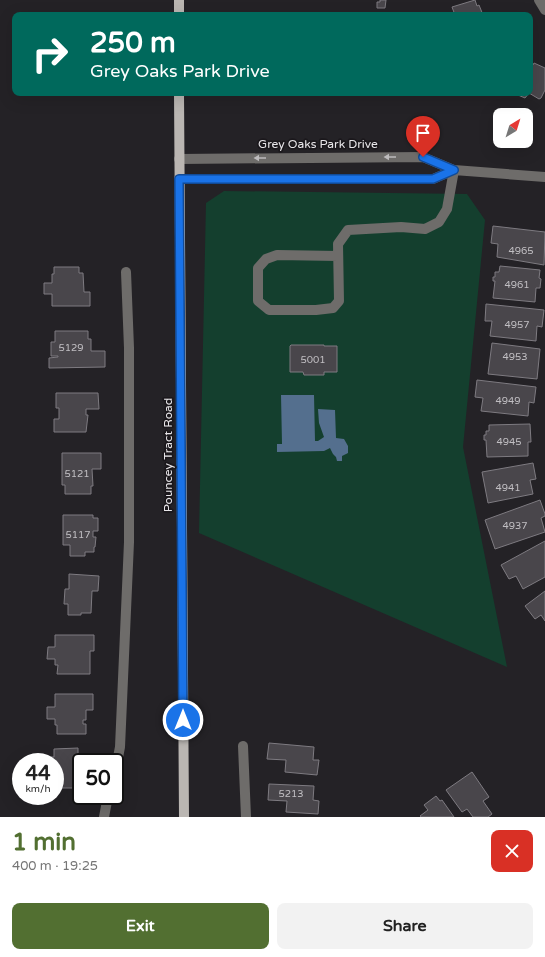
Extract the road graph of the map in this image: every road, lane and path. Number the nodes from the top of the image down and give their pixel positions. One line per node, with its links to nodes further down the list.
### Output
1 (179, 0): 4 (main road)
2 (539, 0): 3 (street)
3 (545, 10)
4 (179, 12)
5 (179, 96): 6 (main road, Pouncey Tract Road)
6 (179, 158): 7 (street, Grey Oaks Park Drive, one-way to 6); 9 (main road, Pouncey Tract Road)
7 (454, 170): 8 (street, Grey Oaks Park Drive); 9 (street, Grey Oaks Park Drive); 10 (street)
8 (545, 176)
9 (179, 179): 16 (main road, Pouncey Tract Road)
10 (338, 256): 10 (street)
11 (126, 272): 13 (street)
12 (243, 746): 17 (street)
13 (119, 753)
14 (106, 805): 15 (street)
15 (104, 817)
16 (184, 817)
17 (246, 817)

